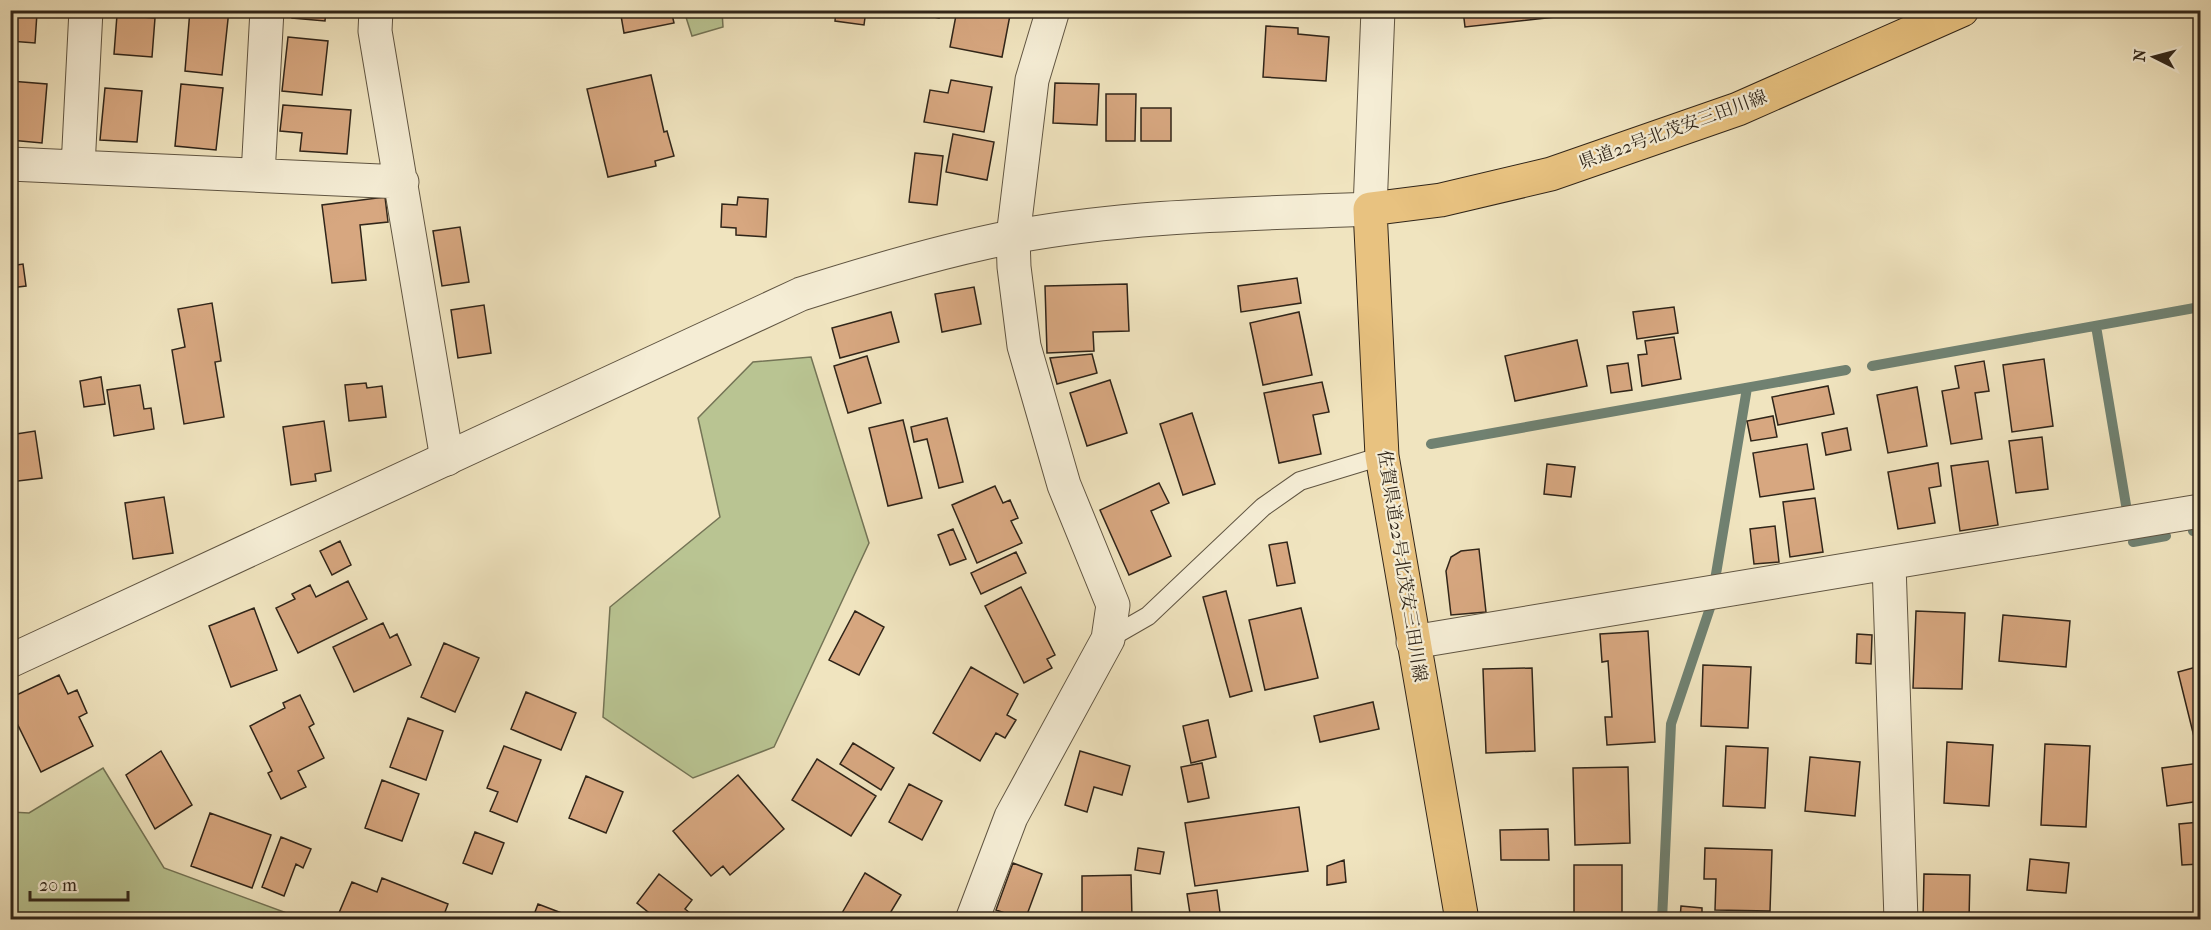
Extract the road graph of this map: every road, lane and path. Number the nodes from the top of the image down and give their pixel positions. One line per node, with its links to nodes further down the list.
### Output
1 (86, 10): 8 (street)
2 (267, 10): 9 (street)
3 (376, 10): 10 (street)
4 (1053, 10): 12 (street)
5 (1378, 10): 11 (street)
6 (1949, 14): 11 (main road, 県道22号北茂安三田川線)
7 (10, 164): 8 (street)
8 (78, 167): 9 (street)
9 (258, 175): 10 (street)
10 (402, 182): 14 (street)
11 (1370, 209): 12 (street); 13 (main road, 佐賀県道22号北茂安三田川線)
12 (1013, 237): 14 (street); 17 (street)
13 (1382, 456): 17 (lane); 18 (main road, 佐賀県道22号北茂安三田川線)
14 (447, 459): 19 (street)
15 (2200, 511): 16 (street)
16 (1889, 564): 18 (street); 22 (street)
17 (1108, 639): 20 (street)
18 (1413, 642): 21 (main road, 佐賀県道22号北茂安三田川線)
19 (10, 661)
20 (972, 920)
21 (1462, 920)
22 (1901, 920)

